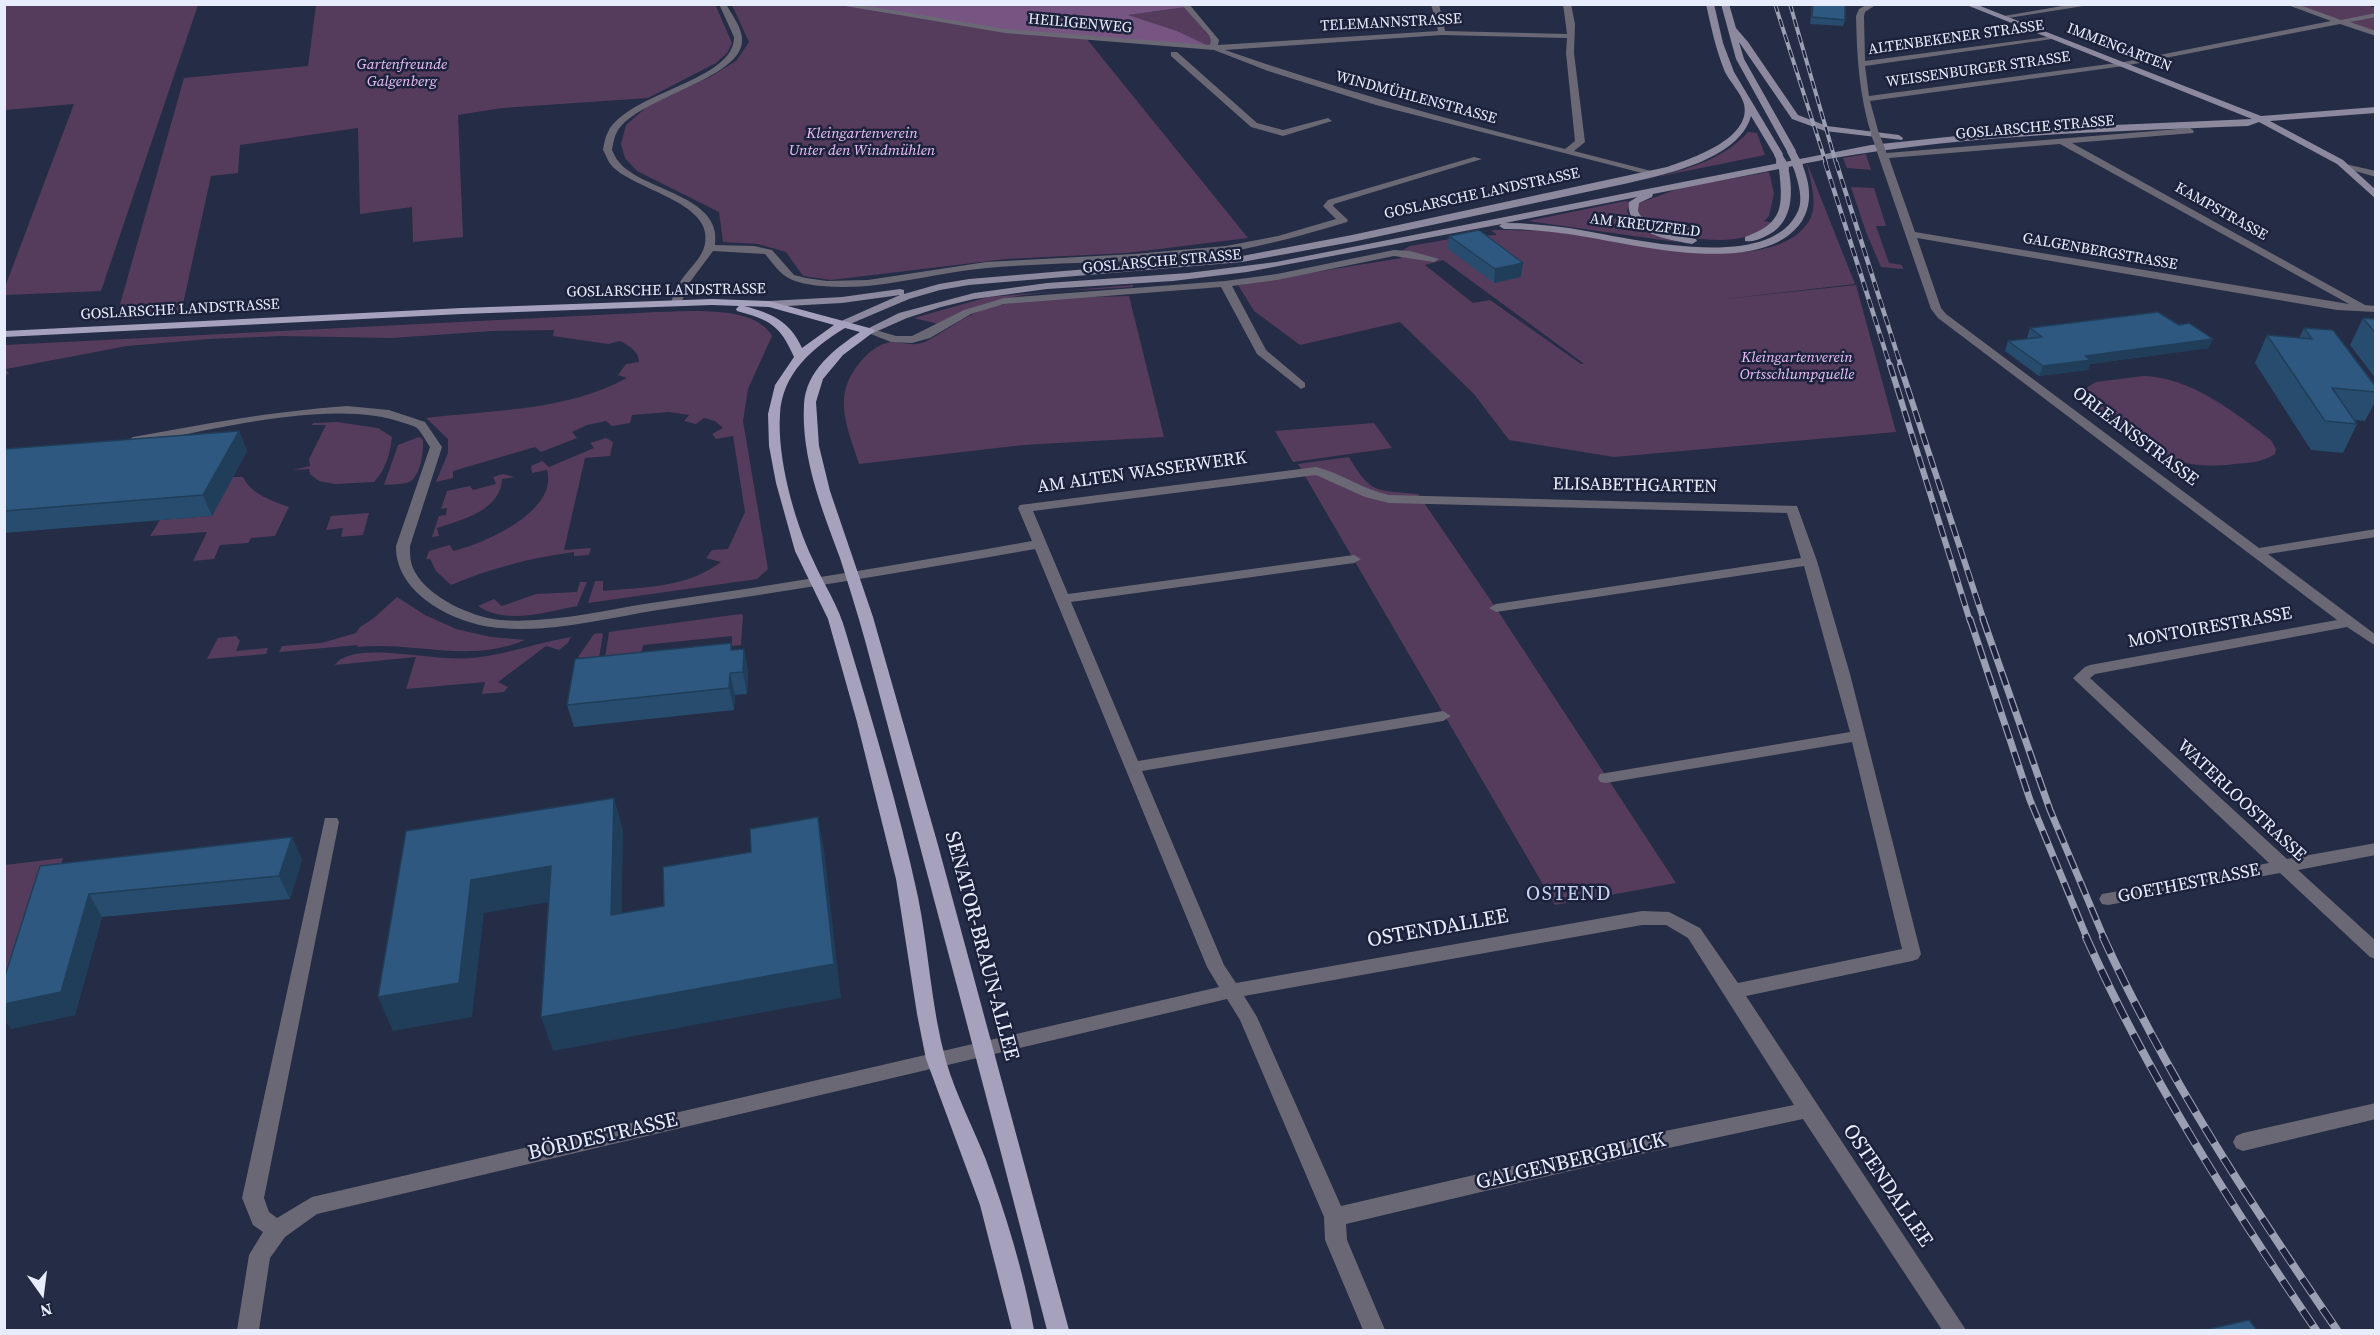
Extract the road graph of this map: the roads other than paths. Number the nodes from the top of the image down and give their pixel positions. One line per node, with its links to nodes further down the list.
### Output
1 (722, 4): 45 (street)
2 (838, 4): 20 (street, HEILIGENWEG)
3 (1184, 4): 20 (street)
4 (1435, 4): 16 (street)
5 (1567, 4): 18 (street)
6 (1710, 4): 24 (main road)
7 (1725, 4): 15 (main road, AM KREUZFELD)
8 (1874, 4): 21 (street)
9 (1966, 4): 13 (main road, IMMENGARTEN)
10 (2093, 4): 13 (street)
11 (2289, 4): 14 (street)
12 (2376, 15): 14 (street, WEISSENBURGER STRASSE)
13 (2002, 17): 19 (main road, IMMENGARTEN)
14 (2342, 23): 17 (street); 22 (street, WEISSENBURGER STRASSE)
15 (1731, 28): 29 (main road); 41 (main road, AM KREUZFELD, bridge)
16 (1442, 33): 18 (street, TELEMANNSTRASSE); 20 (street, TELEMANNSTRASSE)
17 (2376, 34)
18 (1571, 36): 31 (street)
19 (2055, 38): 21 (street, ALTENBEKENER STRASSE); 22 (main road, IMMENGARTEN)
20 (1213, 48): 27 (street, WINDMÜHLENSTRASSE); 31 (street, WINDMÜHLENSTRASSE)
21 (1861, 64): 23 (street)
22 (2124, 64): 23 (street, WEISSENBURGER STRASSE); 26 (main road, IMMENGARTEN)
23 (1865, 99): 32 (street, bridge)
24 (1748, 104): 36 (main road); 38 (main road, bridge)
25 (2376, 110): 26 (main road)
26 (2260, 119): 29 (main road); 34 (main road); 35 (main road, IMMENGARTEN)
27 (1328, 121)
28 (2190, 131): 30 (street, GOSLARSCHE STRASSE)
29 (1899, 138): 34 (main road)
30 (2061, 141): 32 (street, GOSLARSCHE STRASSE); 52 (street, KAMPSTRASSE)
31 (1566, 152): 36 (street, WINDMÜHLENSTRASSE)
32 (1882, 154): 43 (street)
33 (1477, 159): 42 (street, GOSLARSCHE LANDSTRASSE)
34 (1766, 164): 38 (main road); 40 (main road)
35 (2344, 165): 37 (street); 39 (main road, IMMENGARTEN)
36 (1654, 173): 40 (main road, GOSLARSCHE LANDSTRASSE)
37 (2376, 174)
38 (1692, 182): 41 (main road)
39 (2376, 196)
40 (1397, 228): 44 (main road, GOSLARSCHE LANDSTRASSE)
41 (1462, 228): 54 (main road, GOSLARSCHE STRASSE)
42 (1307, 232): 44 (street); 45 (street, GOSLARSCHE LANDSTRASSE)
43 (1911, 234): 52 (street, GALGENBERGSTRASSE); 62 (street, ORLEANSSTRASSE)
44 (1316, 245): 48 (main road, GOSLARSCHE LANDSTRASSE)
45 (710, 248): 50 (street)
46 (1434, 259): 47 (street)
47 (1225, 284): 54 (street); 57 (street)
48 (939, 287): 51 (main road); 53 (main road, GOSLARSCHE LANDSTRASSE)
49 (712, 302): 50 (main road, GOSLARSCHE LANDSTRASSE); 51 (main road, GOSLARSCHE LANDSTRASSE); 56 (main road)
50 (676, 303): 55 (main road, GOSLARSCHE LANDSTRASSE)
51 (769, 304): 53 (main road, GOSLARSCHE LANDSTRASSE)
52 (2371, 310)
53 (843, 324): 54 (main road); 56 (main road)
54 (868, 331): 65 (main road, SENATOR-BRAUN-ALLEE)
55 (4, 334)
56 (799, 356): 66 (main road)
57 (1301, 385)
58 (124, 442): 66 (street)
59 (1302, 472): 61 (street, AM ALTEN WASSERWERK); 64 (street, ELISABETHGARTEN)
60 (2376, 533): 62 (street)
61 (1039, 544): 65 (street); 67 (street, AM ALTEN WASSERWERK)
62 (2258, 552): 69 (street, ORLEANSSTRASSE)
63 (1354, 559): 67 (street)
64 (1810, 561): 68 (street); 73 (street, ELISABETHGARTEN)
65 (853, 576): 66 (street); 83 (main road, SENATOR-BRAUN-ALLEE)
66 (818, 582): 84 (main road)
67 (1064, 599): 74 (street, AM ALTEN WASSERWERK)
68 (1496, 608)
69 (2349, 622): 70 (street, ORLEANSSTRASSE); 71 (street, MONTOIRESTRASSE)
70 (2376, 642)
71 (2081, 678): 78 (street, WATERLOOSTRASSE)
72 (1443, 716): 74 (street)
73 (1859, 736): 75 (street); 82 (street, ELISABETHGARTEN)
74 (1133, 767): 81 (street, AM ALTEN WASSERWERK)
75 (1606, 778)
76 (331, 822): 89 (street)
77 (2376, 849): 78 (street, GOETHESTRASSE)
78 (2283, 866): 79 (street, GOETHESTRASSE); 80 (street, WATERLOOSTRASSE)
79 (2108, 899)
80 (2376, 952)
81 (1232, 991): 82 (street, OSTENDALLEE); 83 (street, OSTENDALLEE); 88 (street)
82 (1733, 991): 85 (street, OSTENDALLEE)
83 (985, 1049): 84 (street, OSTENDALLEE); 92 (main road, SENATOR-BRAUN-ALLEE)
84 (936, 1060): 89 (street, BÖRDESTRASSE); 91 (main road)
85 (1808, 1110): 88 (street, GALGENBERGBLICK); 94 (street, OSTENDALLEE)
86 (2376, 1111): 87 (street)
87 (2243, 1142)
88 (1335, 1217): 93 (street)
89 (277, 1230): 90 (street, BÖRDESTRASSE)
90 (248, 1330)
91 (1023, 1330)
92 (1058, 1330)
93 (1374, 1330)
94 (1955, 1330)

